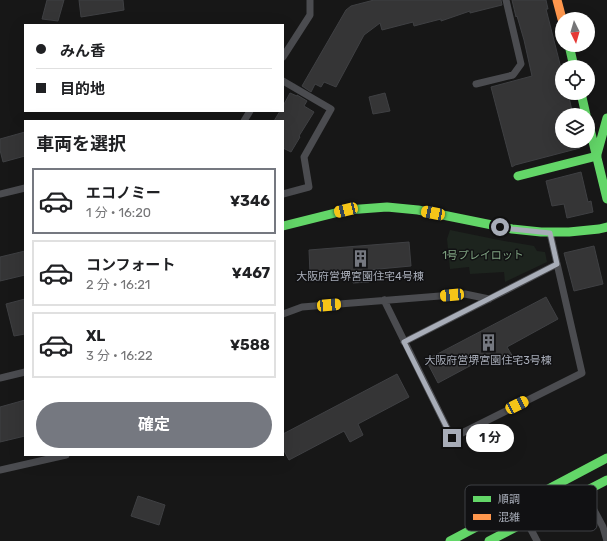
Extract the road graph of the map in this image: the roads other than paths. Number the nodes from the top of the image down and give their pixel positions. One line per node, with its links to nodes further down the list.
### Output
1 (310, 0): 5 (lane)
2 (506, 0): 7 (lane)
3 (557, 0): 4 (street)
4 (560, 12)
5 (284, 55)
6 (284, 82): 14 (lane)
7 (476, 84)
8 (607, 118): 10 (street)
9 (595, 148): 10 (street)
10 (597, 156): 11 (street); 15 (street)
11 (518, 176)
12 (24, 188): 13 (lane)
13 (0, 194)
14 (284, 194)
15 (607, 200)
16 (284, 226): 18 (street)
17 (607, 227): 18 (street)
18 (550, 233): 19 (lane)
19 (557, 264): 21 (lane); 23 (lane)
20 (384, 300): 21 (lane); 22 (lane); 23 (lane)
21 (489, 300): 23 (lane)
22 (284, 314)
23 (404, 342)
24 (24, 372): 25 (lane)
25 (0, 378)
26 (50, 456): 28 (lane)
27 (607, 458): 30 (street)
28 (0, 470)
29 (607, 480): 31 (street)
30 (556, 485)
31 (597, 485)
32 (597, 516): 39 (lane)
33 (469, 531): 36 (street)
34 (509, 531): 37 (street)
35 (532, 531): 38 (lane)
36 (450, 541)
37 (489, 541)
38 (537, 541)
39 (607, 541)

